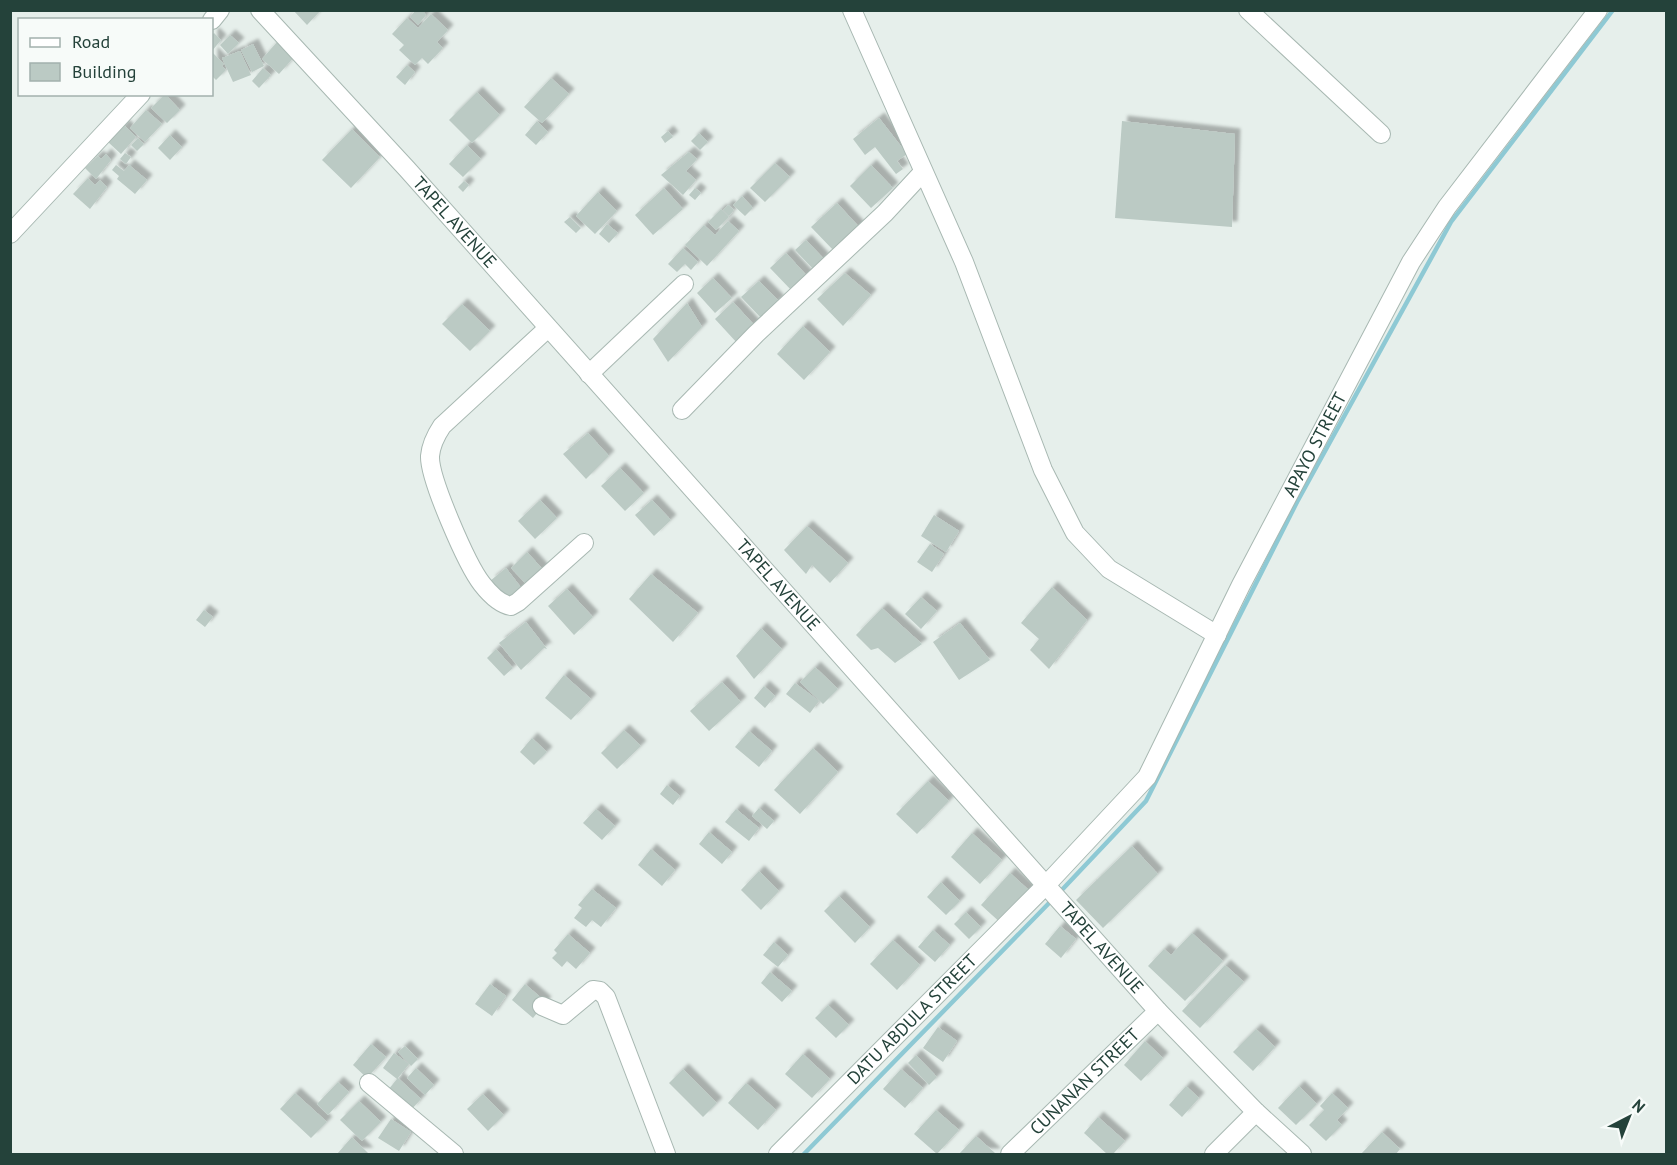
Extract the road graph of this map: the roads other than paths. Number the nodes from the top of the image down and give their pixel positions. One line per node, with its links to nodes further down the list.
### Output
1 (260, 10): 10 (street, TAPEL AVENUE)
2 (852, 10): 7 (street)
3 (1248, 10): 6 (street)
4 (1598, 10): 14 (street, APAYO STREET)
5 (139, 96): 8 (street)
6 (1381, 134)
7 (923, 172): 12 (street); 14 (street)
8 (10, 234)
9 (684, 284): 11 (street)
10 (548, 328): 11 (street, TAPEL AVENUE); 13 (street)
11 (589, 374): 15 (street, TAPEL AVENUE)
12 (682, 410)
13 (584, 543)
14 (1217, 635): 15 (street, APAYO STREET)
15 (1047, 884): 17 (street, TAPEL AVENUE); 22 (street, DATU ABDULA STREET)
16 (543, 1006): 21 (street)
17 (1158, 1011): 19 (street, TAPEL AVENUE); 23 (street, CUNANAN STREET)
18 (369, 1083): 20 (street)
19 (1256, 1112): 24 (street); 25 (street, TAPEL AVENUE)
20 (454, 1155)
21 (666, 1155)
22 (778, 1155)
23 (1010, 1155)
24 (1214, 1155)
25 (1302, 1155)

